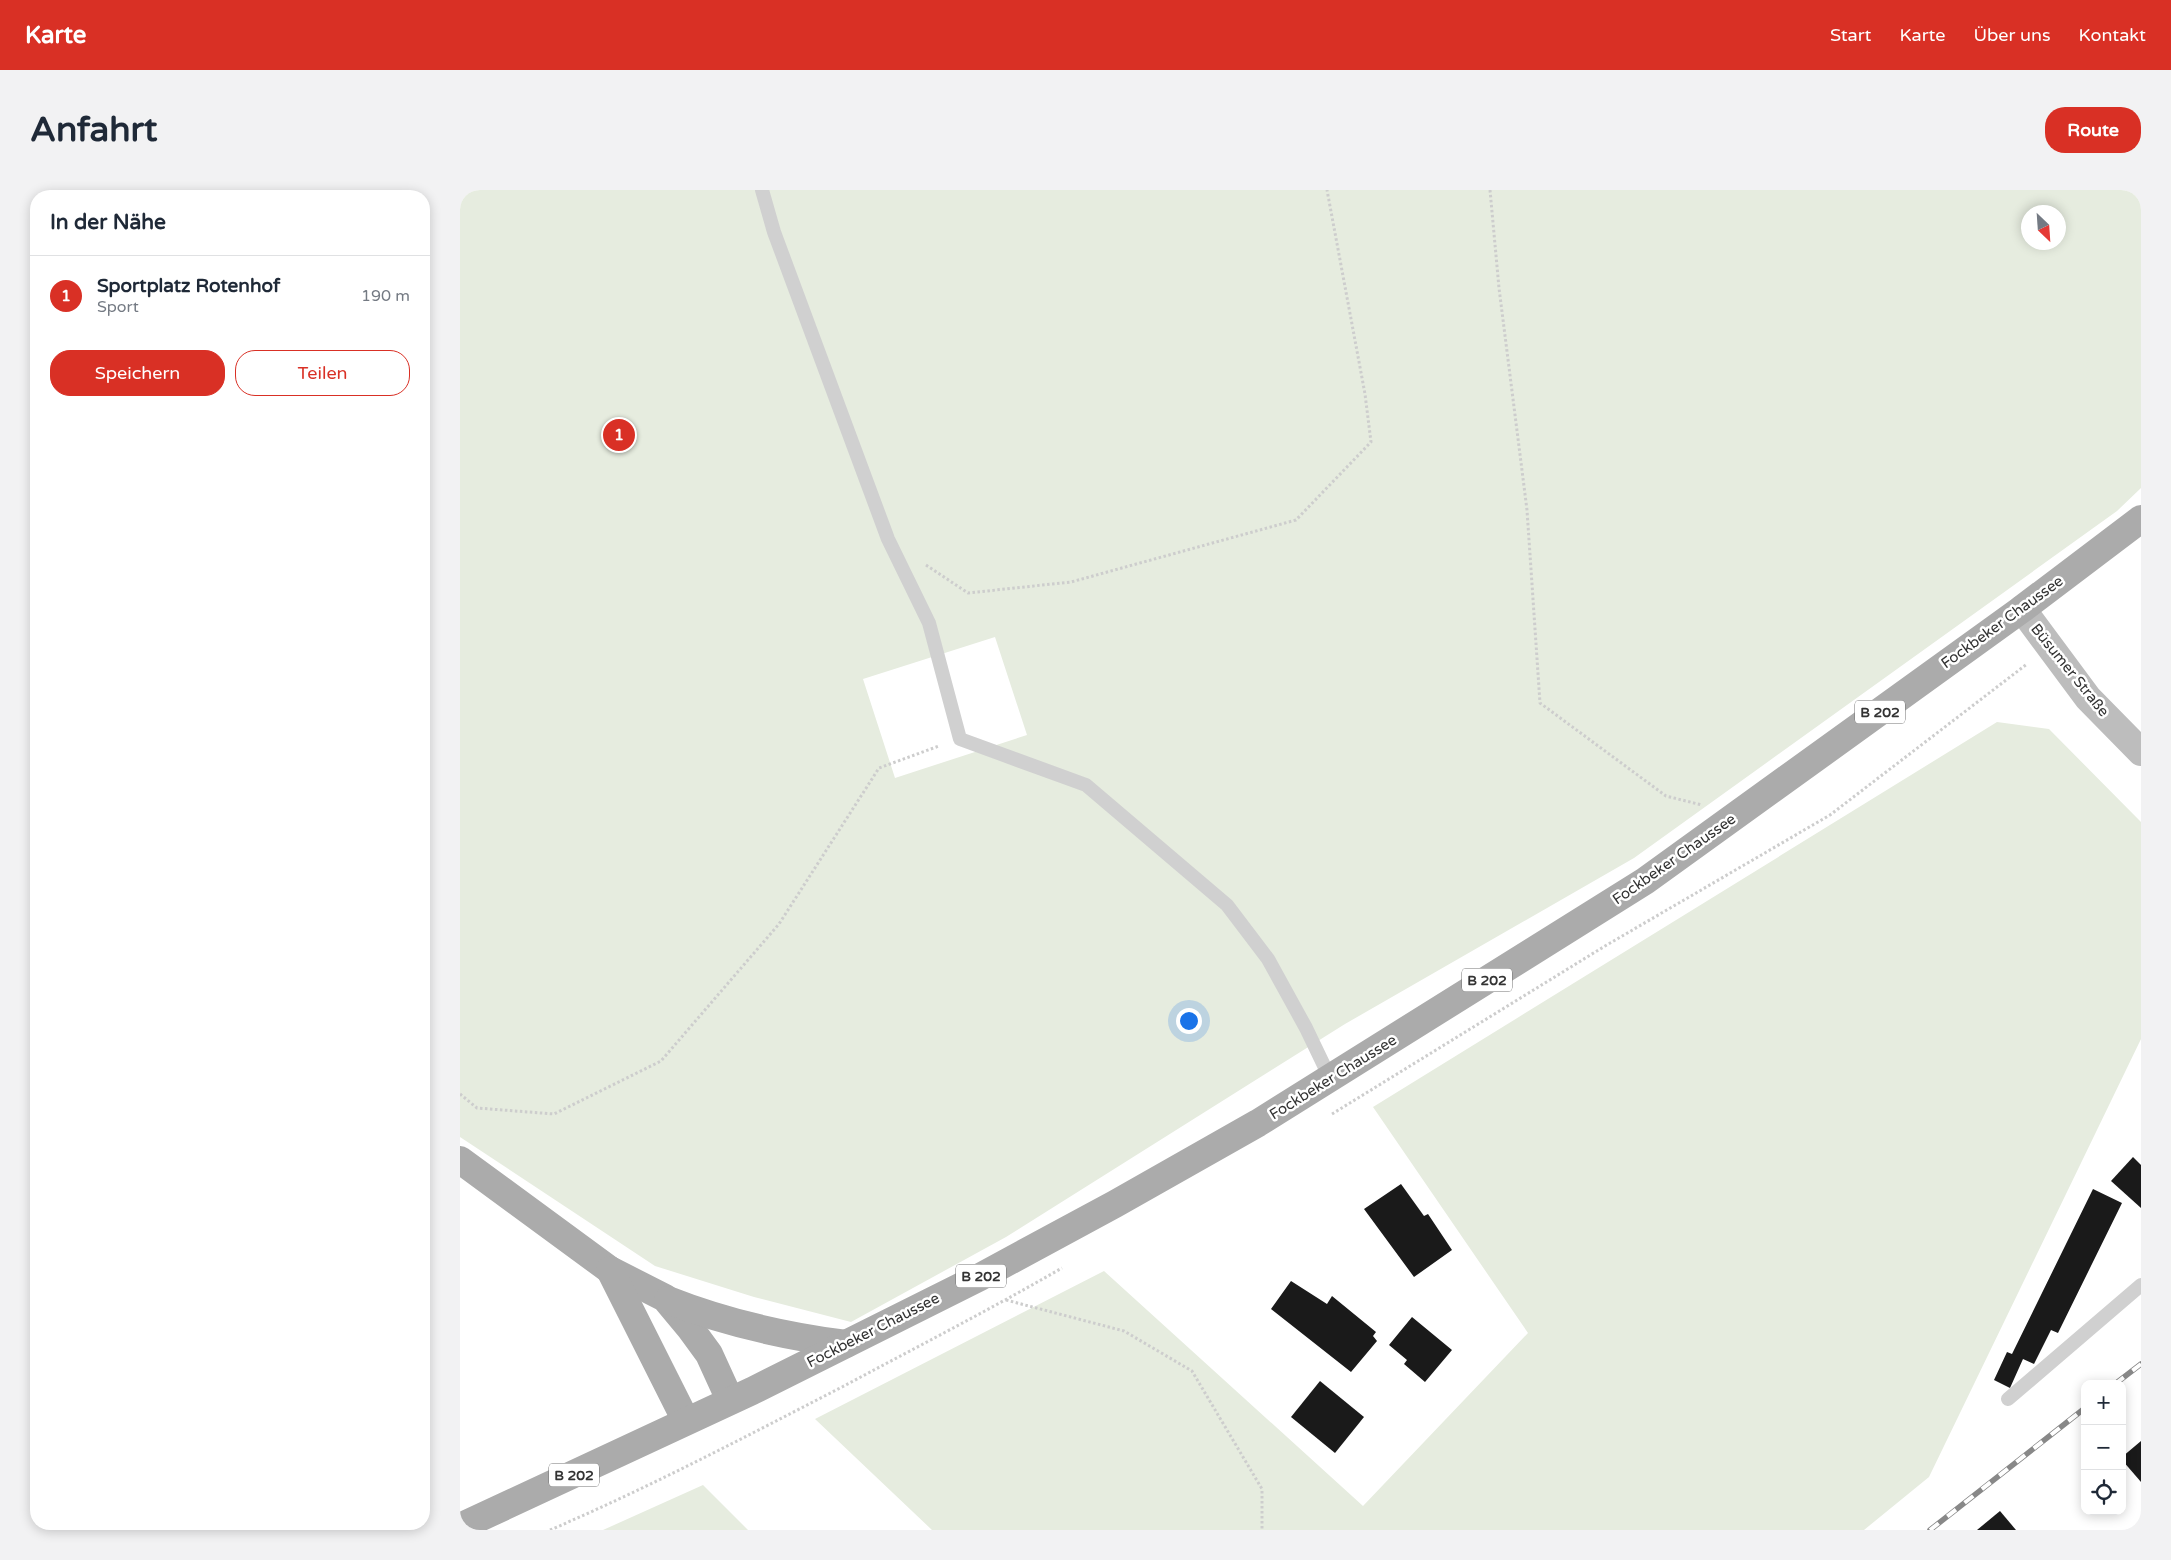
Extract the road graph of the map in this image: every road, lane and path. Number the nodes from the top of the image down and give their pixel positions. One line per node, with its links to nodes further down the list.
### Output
1 (762, 190): 5 (lane)
2 (1327, 190): 5 (path)
3 (1490, 190): 9 (path)
4 (2141, 519): 6 (main road, Fockbeker Chaussee / B 202)
5 (888, 540): 7 (lane)
6 (2022, 609): 8 (street, Büsumer Straße); 9 (main road, Fockbeker Chaussee / B 202)
7 (960, 739): 10 (lane); 11 (path)
8 (2141, 752)
9 (1738, 814): 10 (main road, Fockbeker Chaussee / B 202)
10 (1330, 1078): 14 (main road, Fockbeker Chaussee / B 202)
11 (460, 1094)
12 (460, 1160): 13 (main road)
13 (610, 1270): 16 (main road); 20 (main road)
14 (980, 1277): 17 (main road, Fockbeker Chaussee / B 202); 22 (path)
15 (2141, 1285): 18 (lane)
16 (665, 1298): 17 (main road); 19 (main road)
17 (846, 1344): 19 (main road, Fockbeker Chaussee / B 202)
18 (2008, 1398)
19 (730, 1400): 20 (main road, Fockbeker Chaussee / B 202)
20 (686, 1421): 21 (main road, Fockbeker Chaussee / B 202)
21 (461, 1529)
22 (1262, 1530)

